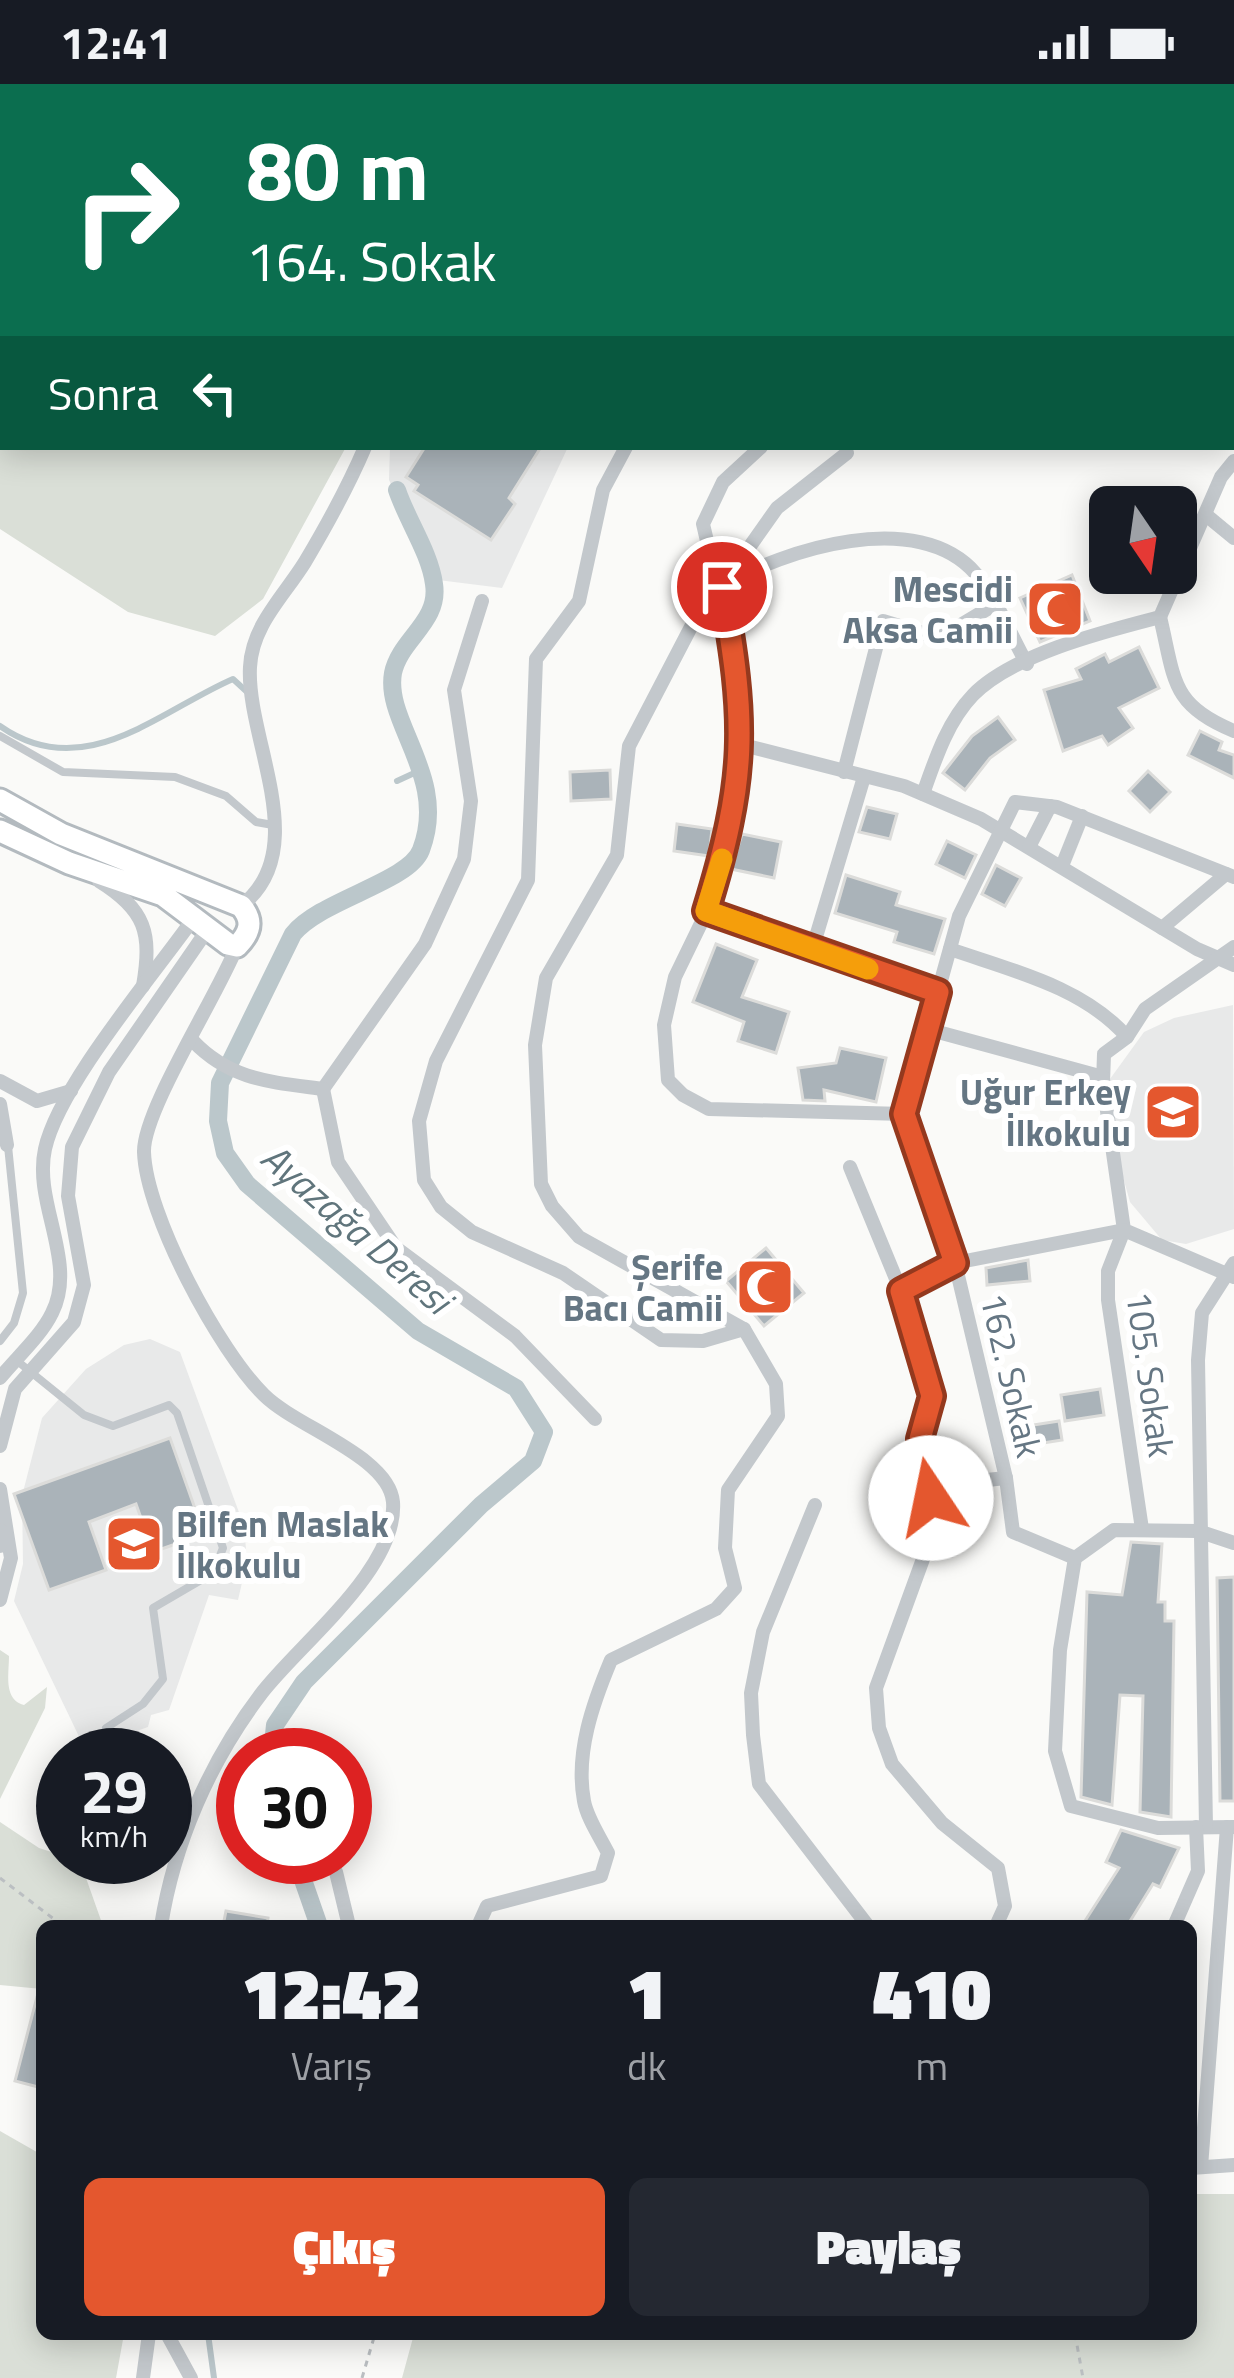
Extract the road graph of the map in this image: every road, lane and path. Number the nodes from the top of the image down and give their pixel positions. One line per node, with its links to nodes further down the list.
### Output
1 (363, 450): 23 (street)
2 (624, 450): 58 (street)
3 (758, 450): 8 (street)
4 (848, 453): 9 (street)
5 (1234, 461): 6 (street)
6 (1206, 515): 7 (street); 12 (street)
7 (1234, 538)
8 (706, 554): 9 (street); 58 (street)
9 (722, 587): 11 (street); 16 (street)
10 (482, 601): 49 (street)
11 (994, 605): 13 (street); 17 (street)
12 (1160, 617): 13 (street); 14 (street)
13 (1028, 664): 19 (street)
14 (1234, 731)
15 (0, 736): 23 (lane)
16 (743, 745): 17 (street); 32 (street)
17 (844, 772): 18 (street)
18 (865, 777): 19 (street); 38 (street)
19 (922, 794): 25 (street)
20 (0, 800): 30 (street)
21 (1050, 806): 22 (street); 25 (street); 26 (street)
22 (1082, 816): 28 (street); 29 (street)
23 (273, 826): 31 (street)
24 (0, 831): 27 (street)
25 (1003, 832): 26 (street); 37 (street)
26 (1030, 847): 28 (street)
27 (69, 863): 33 (street); 41 (street)
28 (1062, 866): 34 (street)
29 (1230, 876): 34 (street)
30 (215, 897): 31 (street); 33 (street)
31 (242, 907): 35 (street)
32 (706, 911): 38 (street); 51 (street)
33 (202, 922): 35 (street); 41 (street); 61 (street)
34 (1162, 928): 39 (street)
35 (237, 946): 45 (street)
36 (1234, 947): 39 (street)
37 (950, 949): 42 (street); 44 (street)
38 (812, 950): 42 (street)
39 (1219, 958): 40 (street); 44 (street)
40 (1234, 965)
41 (143, 989): 48 (street)
42 (938, 992): 43 (street)
43 (928, 1028): 46 (street); 51 (street)
44 (1127, 1037): 46 (street)
45 (193, 1041): 49 (street); 82 (street)
46 (1103, 1076): 54 (street)
47 (0, 1081): 48 (street)
48 (75, 1089): 60 (street)
49 (323, 1090): 63 (street)
50 (0, 1104): 52 (street)
51 (904, 1114): 55 (street, 162. Sokak)
52 (4, 1142): 59 (lane)
53 (850, 1167): 57 (street)
54 (1124, 1230): 55 (street); 56 (street); 69 (street, 105. Sokak)
55 (955, 1263): 57 (street); 65 (street, 162. Sokak)
56 (1231, 1271): 71 (street)
57 (901, 1291): 66 (street)
58 (744, 1329): 84 (street)
59 (0, 1341)
60 (14, 1359): 61 (lane); 62 (street)
61 (31, 1372): 64 (street); 76 (lane)
62 (0, 1378)
63 (595, 1419)
64 (0, 1446)
65 (1006, 1478): 66 (street); 74 (street, 162. Sokak)
66 (929, 1486): 86 (street)
67 (0, 1489): 75 (street)
68 (814, 1505): 85 (street)
69 (1142, 1529): 71 (street); 74 (street)
70 (0, 1531): 73 (street)
71 (1198, 1531): 72 (street); 77 (street)
72 (1234, 1543)
73 (0, 1546)
74 (1075, 1558): 77 (street)
75 (0, 1600)
76 (106, 1728)
77 (1201, 1827): 78 (street); 87 (street)
78 (1231, 1827): 88 (street)
79 (0, 1878): 81 (path)
80 (339, 1884): 83 (street)
81 (55, 1920)
82 (162, 1920)
83 (348, 1920)
84 (481, 1920)
85 (863, 1920)
86 (999, 1920)
87 (1177, 1920)
88 (1197, 2157)
89 (1234, 2165): 90 (street)
90 (1197, 2167)
91 (148, 2340): 95 (street)
92 (170, 2340): 96 (street)
93 (373, 2340): 97 (path)
94 (1076, 2340): 98 (path)
95 (143, 2378)
96 (191, 2378)
97 (362, 2378)
98 (1083, 2378)

